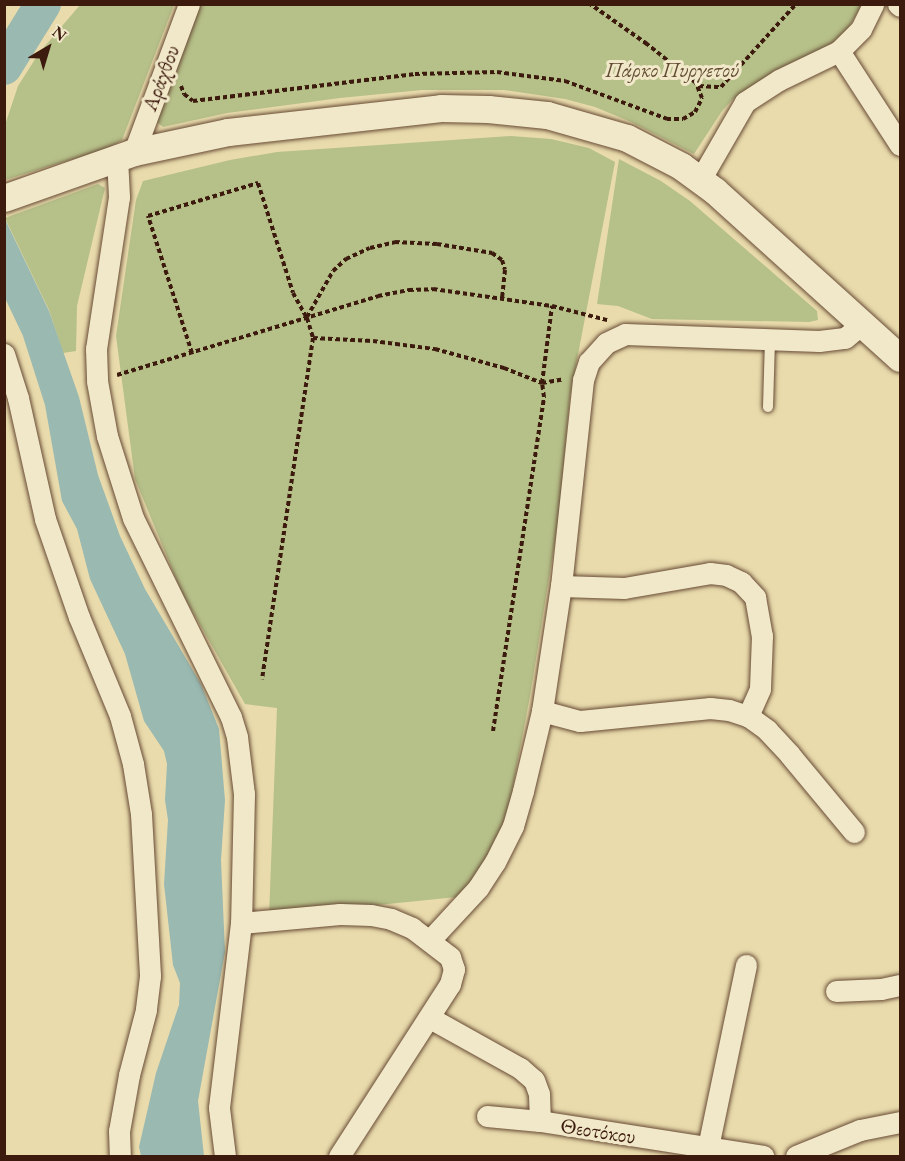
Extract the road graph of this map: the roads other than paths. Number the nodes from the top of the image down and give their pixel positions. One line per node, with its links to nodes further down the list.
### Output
1 (189, 4): 5 (street, Αράχθου)
2 (873, 4): 3 (street)
3 (838, 51): 4 (street); 6 (street)
4 (900, 145)
5 (126, 155): 6 (street); 7 (street); 17 (street)
6 (700, 180): 8 (street)
7 (14, 194)
8 (863, 323): 9 (street); 11 (street)
9 (770, 339): 12 (lane); 13 (street)
10 (4, 354): 27 (street)
11 (900, 358)
12 (768, 407)
13 (561, 586): 14 (street); 15 (street)
14 (542, 711): 15 (street); 18 (street)
15 (748, 716): 16 (street)
16 (854, 832)
17 (241, 923): 18 (street); 28 (street)
18 (430, 940): 22 (street)
19 (746, 965): 26 (street)
20 (900, 985): 21 (street)
21 (836, 991)
22 (430, 1017): 24 (street, Θεοτόκου); 29 (street)
23 (488, 1116): 24 (street, Θεοτόκου)
24 (540, 1121): 26 (street, Θεοτόκου)
25 (900, 1122): 31 (street)
26 (708, 1147): 30 (street, Θεοτόκου)
27 (120, 1156)
28 (225, 1156)
29 (339, 1156)
30 (763, 1156)
31 (796, 1156)

